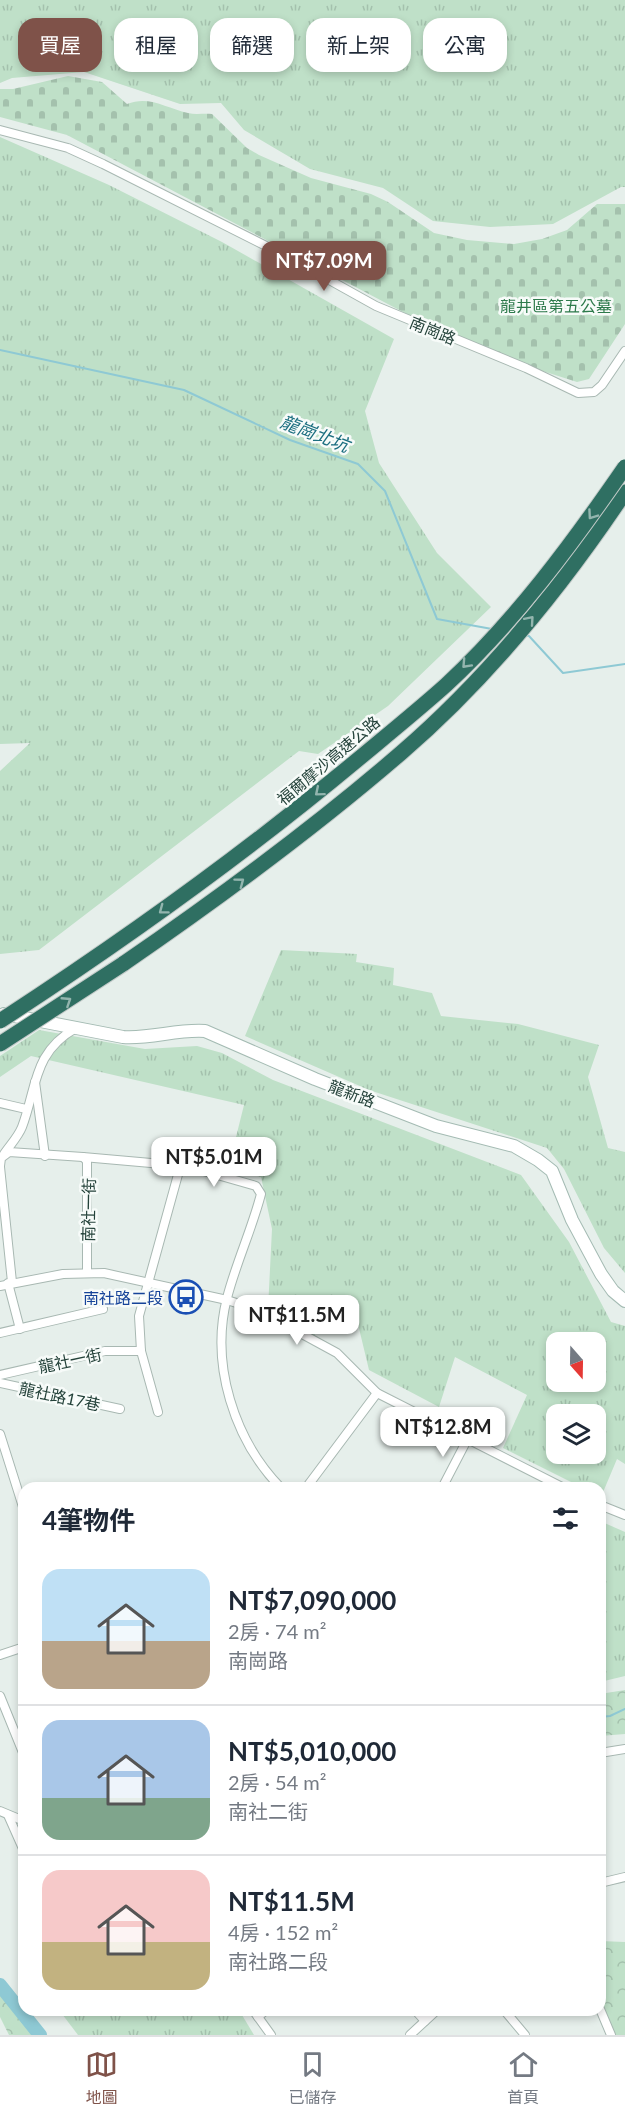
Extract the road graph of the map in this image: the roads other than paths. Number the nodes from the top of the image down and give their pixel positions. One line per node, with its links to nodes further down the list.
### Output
1 (0, 130): 2 (street, 南崗路)
2 (625, 351)
3 (625, 467): 6 (highway, 福爾摩沙高速公路, one-way to 6, bridge)
4 (625, 492): 8 (highway, one-way to 4, bridge)
5 (0, 1013): 7 (street, 龍新路)
6 (0, 1021)
7 (76, 1028): 9 (street); 21 (street, 龍新路)
8 (0, 1044)
9 (35, 1077): 11 (street); 13 (street)
10 (0, 1103): 11 (street)
11 (26, 1110): 12 (street)
12 (4, 1154): 13 (street, 南社一街); 15 (street)
13 (45, 1156): 14 (street, 南社一街)
14 (83, 1157): 16 (street); 17 (street, 南社一街)
15 (0, 1166): 18 (street)
16 (186, 1166): 19 (street); 20 (street)
17 (87, 1272): 18 (street); 19 (street)
18 (7, 1284): 23 (street)
19 (146, 1284): 20 (street); 25 (street)
20 (227, 1299): 28 (street); 33 (street)
21 (625, 1301)
22 (103, 1309): 23 (street)
23 (20, 1329): 24 (street)
24 (0, 1333)
25 (141, 1351): 26 (street, 龍社一街); 30 (street)
26 (0, 1375)
27 (0, 1383): 29 (street, 龍社路17巷)
28 (377, 1394): 32 (street); 34 (street)
29 (120, 1409)
30 (158, 1412)
31 (0, 1434): 37 (street)
32 (467, 1440): 35 (street); 36 (street)
33 (276, 1482)
34 (311, 1482)
35 (445, 1482)
36 (552, 1482)
37 (18, 1491)
38 (606, 1507): 39 (street)
39 (625, 1515)
40 (18, 1649): 41 (street)
41 (0, 1654)
42 (0, 1696): 43 (street)
43 (18, 1740)
44 (625, 1749): 45 (street)
45 (606, 1752)
46 (4, 1813): 47 (street); 48 (street)
47 (18, 1819)
48 (18, 1840)
49 (625, 1877): 50 (street)
50 (606, 1882)
51 (257, 2016): 57 (street)
52 (420, 2016): 56 (street)
53 (430, 2016): 56 (street)
54 (509, 2016): 59 (street)
55 (603, 2016): 60 (street)
56 (424, 2021): 58 (street)
57 (272, 2035)
58 (410, 2035)
59 (525, 2035)
60 (611, 2035)

